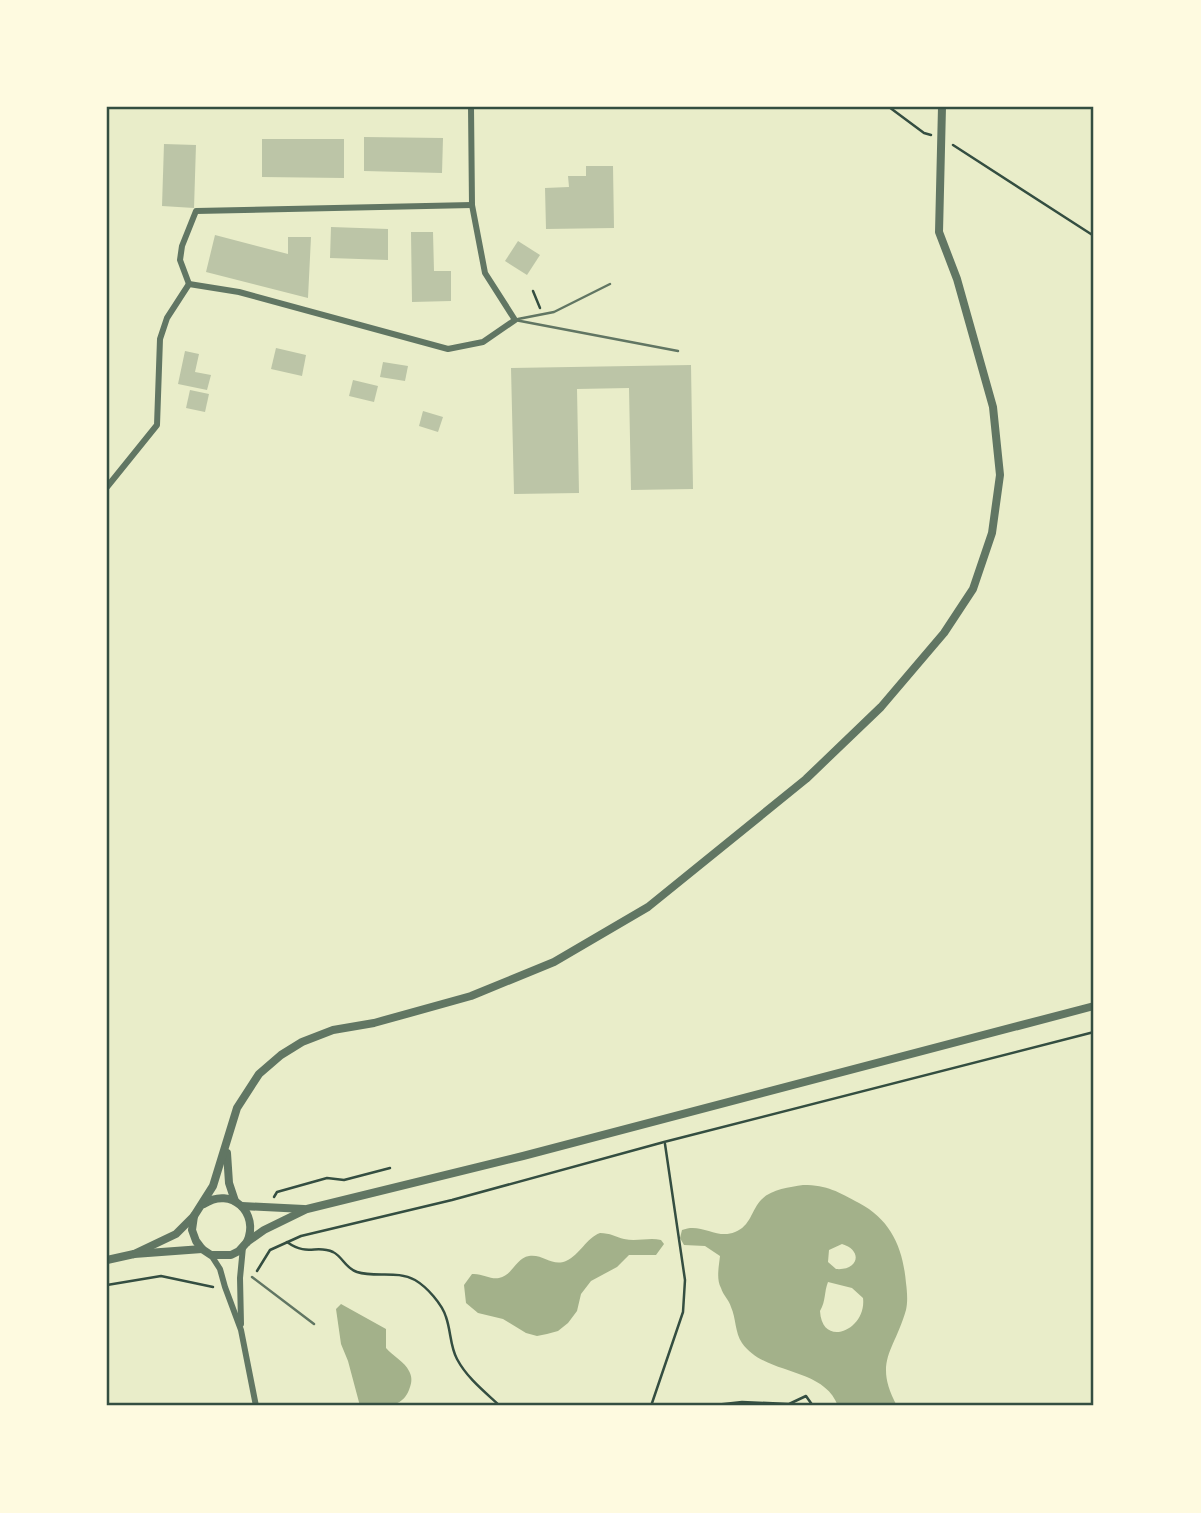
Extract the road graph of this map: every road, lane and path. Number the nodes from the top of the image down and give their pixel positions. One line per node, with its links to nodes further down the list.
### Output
1 (471, 107): 5 (street)
2 (889, 107): 4 (path)
3 (942, 107): 4 (street)
4 (940, 137): 6 (path); 16 (street)
5 (471, 205): 7 (street); 11 (street)
6 (1094, 236)
7 (190, 284): 11 (street); 13 (street)
8 (610, 284): 10 (lane)
9 (533, 291): 10 (path)
10 (543, 314): 11 (lane)
11 (515, 320): 12 (lane)
12 (678, 351)
13 (107, 487)
14 (1094, 1006): 22 (street)
15 (1094, 1032): 17 (path)
16 (227, 1140): 20 (street); 21 (street)
17 (664, 1142): 24 (path); 38 (path)
18 (390, 1168): 19 (path)
19 (273, 1200)
20 (239, 1203): 21 (street); 22 (street); 26 (street)
21 (201, 1206): 23 (street)
22 (307, 1209): 26 (street)
23 (194, 1216): 27 (street); 28 (street)
24 (301, 1236)
25 (286, 1241): 37 (path)
26 (245, 1244): 29 (street); 35 (street)
27 (202, 1249): 28 (street); 29 (street)
28 (134, 1254): 30 (street)
29 (211, 1255): 35 (street)
30 (107, 1259)
31 (252, 1277): 34 (lane)
32 (147, 1278): 33 (path)
33 (107, 1285)
34 (314, 1324)
35 (241, 1330): 36 (street)
36 (256, 1406)
37 (500, 1406)
38 (651, 1406)
39 (706, 1406): 40 (path)
40 (813, 1406)

